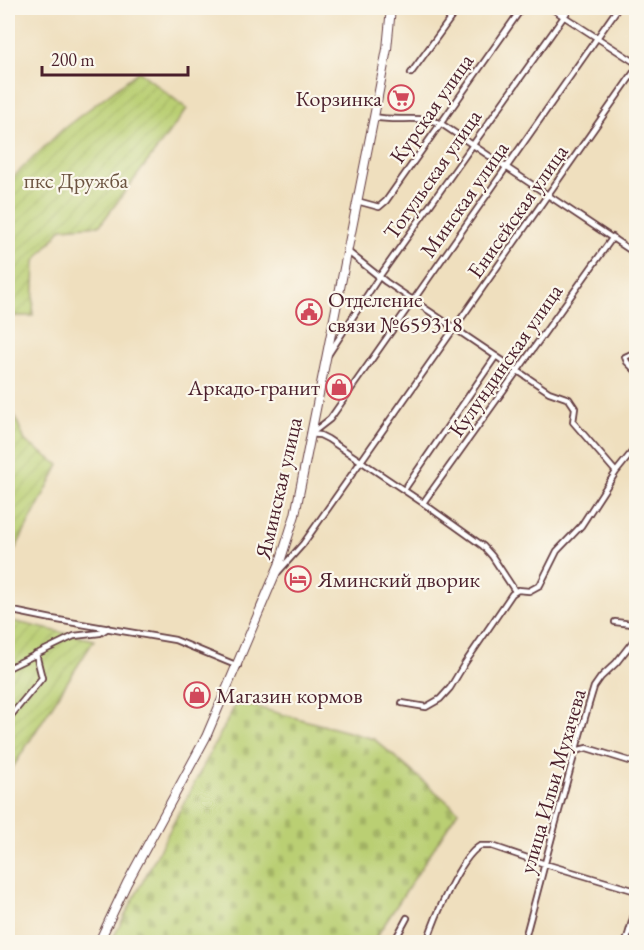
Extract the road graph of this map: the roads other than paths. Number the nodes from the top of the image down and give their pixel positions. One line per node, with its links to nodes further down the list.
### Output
1 (391, 8): 12 (main road, Яминская улица)
2 (458, 8): 11 (street)
3 (522, 8): 13 (street, Курская улица)
4 (552, 8): 7 (street)
5 (570, 8): 7 (street, Тогульская улица)
6 (618, 8): 8 (street, Минская улица)
7 (564, 16): 8 (street); 14 (street, Тогульская улица)
8 (597, 38): 9 (street); 15 (street, Минская улица)
9 (636, 63)
10 (636, 69): 16 (street, Енисейская улица)
11 (411, 73)
12 (374, 117): 13 (street); 17 (main road, Яминская улица)
13 (440, 123): 14 (street); 17 (street, Курская улица)
14 (472, 146): 15 (street); 21 (street, Тогульская улица)
15 (507, 167): 16 (street); 22 (street, Минская улица)
16 (549, 195): 18 (street); 23 (street, Енисейская улица)
17 (357, 201): 19 (main road, Яминская улица)
18 (612, 237): 20 (street); 27 (street, Кулундинская улица)
19 (347, 251): 21 (street); 26 (main road, Яминская улица)
20 (636, 254)
21 (379, 277): 22 (street); 26 (street, Тогульская улица)
22 (413, 300): 23 (street); 29 (street, Минская улица)
23 (455, 328): 25 (street); 31 (street, Енисейская улица)
24 (636, 352): 28 (street)
25 (496, 356): 27 (street); 33 (street)
26 (325, 362): 29 (main road, Яминская улица)
27 (518, 371): 32 (street); 34 (street, Кулундинская улица)
28 (636, 371)
29 (310, 434): 31 (street); 35 (main road, Яминская улица)
30 (636, 447): 32 (street)
31 (362, 461): 33 (street); 35 (street, Енисейская улица)
32 (616, 472): 36 (street)
33 (404, 490): 34 (street)
34 (423, 503): 36 (street)
35 (275, 576): 43 (main road, Яминская улица)
36 (515, 591): 45 (street)
37 (8, 610): 40 (street)
38 (615, 622): 39 (street)
39 (636, 627)
40 (108, 628): 42 (street); 43 (street)
41 (636, 639): 47 (street, улица Ильи Мухачева)
42 (36, 654): 44 (street); 46 (street)
43 (238, 666): 53 (main road, Яминская улица)
44 (8, 669)
45 (402, 703)
46 (8, 719)
47 (575, 751): 48 (street); 49 (street, улица Ильи Мухачева)
48 (636, 763)
49 (545, 864): 50 (street); 55 (street); 56 (street, улица Ильи Мухачева)
50 (636, 891)
51 (636, 908): 57 (street)
52 (407, 918): 54 (street)
53 (99, 942)
54 (394, 942)
55 (427, 942)
56 (524, 942)
57 (626, 942)

